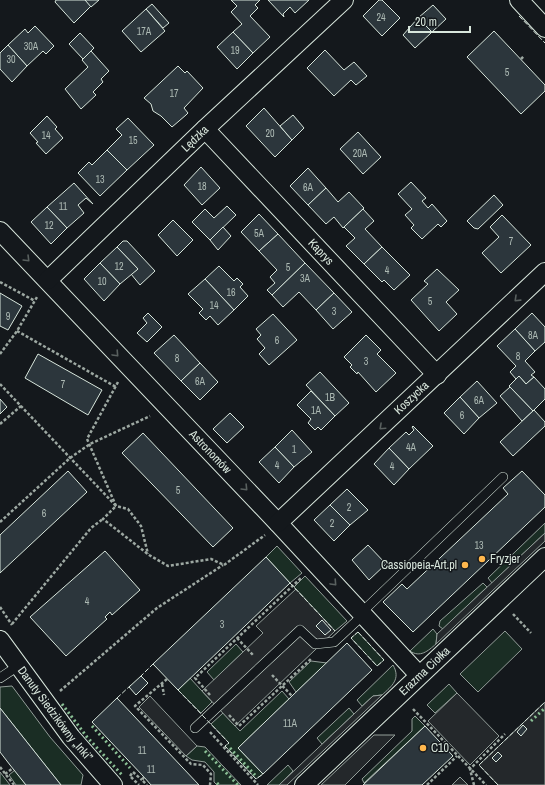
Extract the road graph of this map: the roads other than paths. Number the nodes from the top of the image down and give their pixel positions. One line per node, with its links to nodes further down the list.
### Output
1 (344, 0): 4 (street, Lędzka)
2 (518, 0): 3 (street)
3 (545, 28)
4 (205, 129): 7 (street, Lędzka); 8 (street, Kaprys)
5 (0, 231): 7 (street, Astronomów, one-way to 7)
6 (545, 272): 8 (street, Koszycka, one-way to 8)
7 (44, 287): 10 (street, Astronomów, one-way to 10)
8 (437, 375): 10 (street, Koszycka, one-way to 10)
9 (503, 477): 12 (lane)
10 (273, 528): 12 (street, Astronomów, one-way to 12)
11 (545, 557): 15 (street, Erazma Ciołka)
12 (362, 614): 15 (street, Astronomów); 17 (lane)
13 (0, 640): 14 (street, Danuty Siedzikówny „Inki”)
14 (18, 666): 16 (lane); 18 (street, Danuty Siedzikówny „Inki”)
15 (419, 675): 19 (street, Erazma Ciołka)
16 (0, 678)
17 (198, 726)
18 (113, 785)
19 (304, 785)

